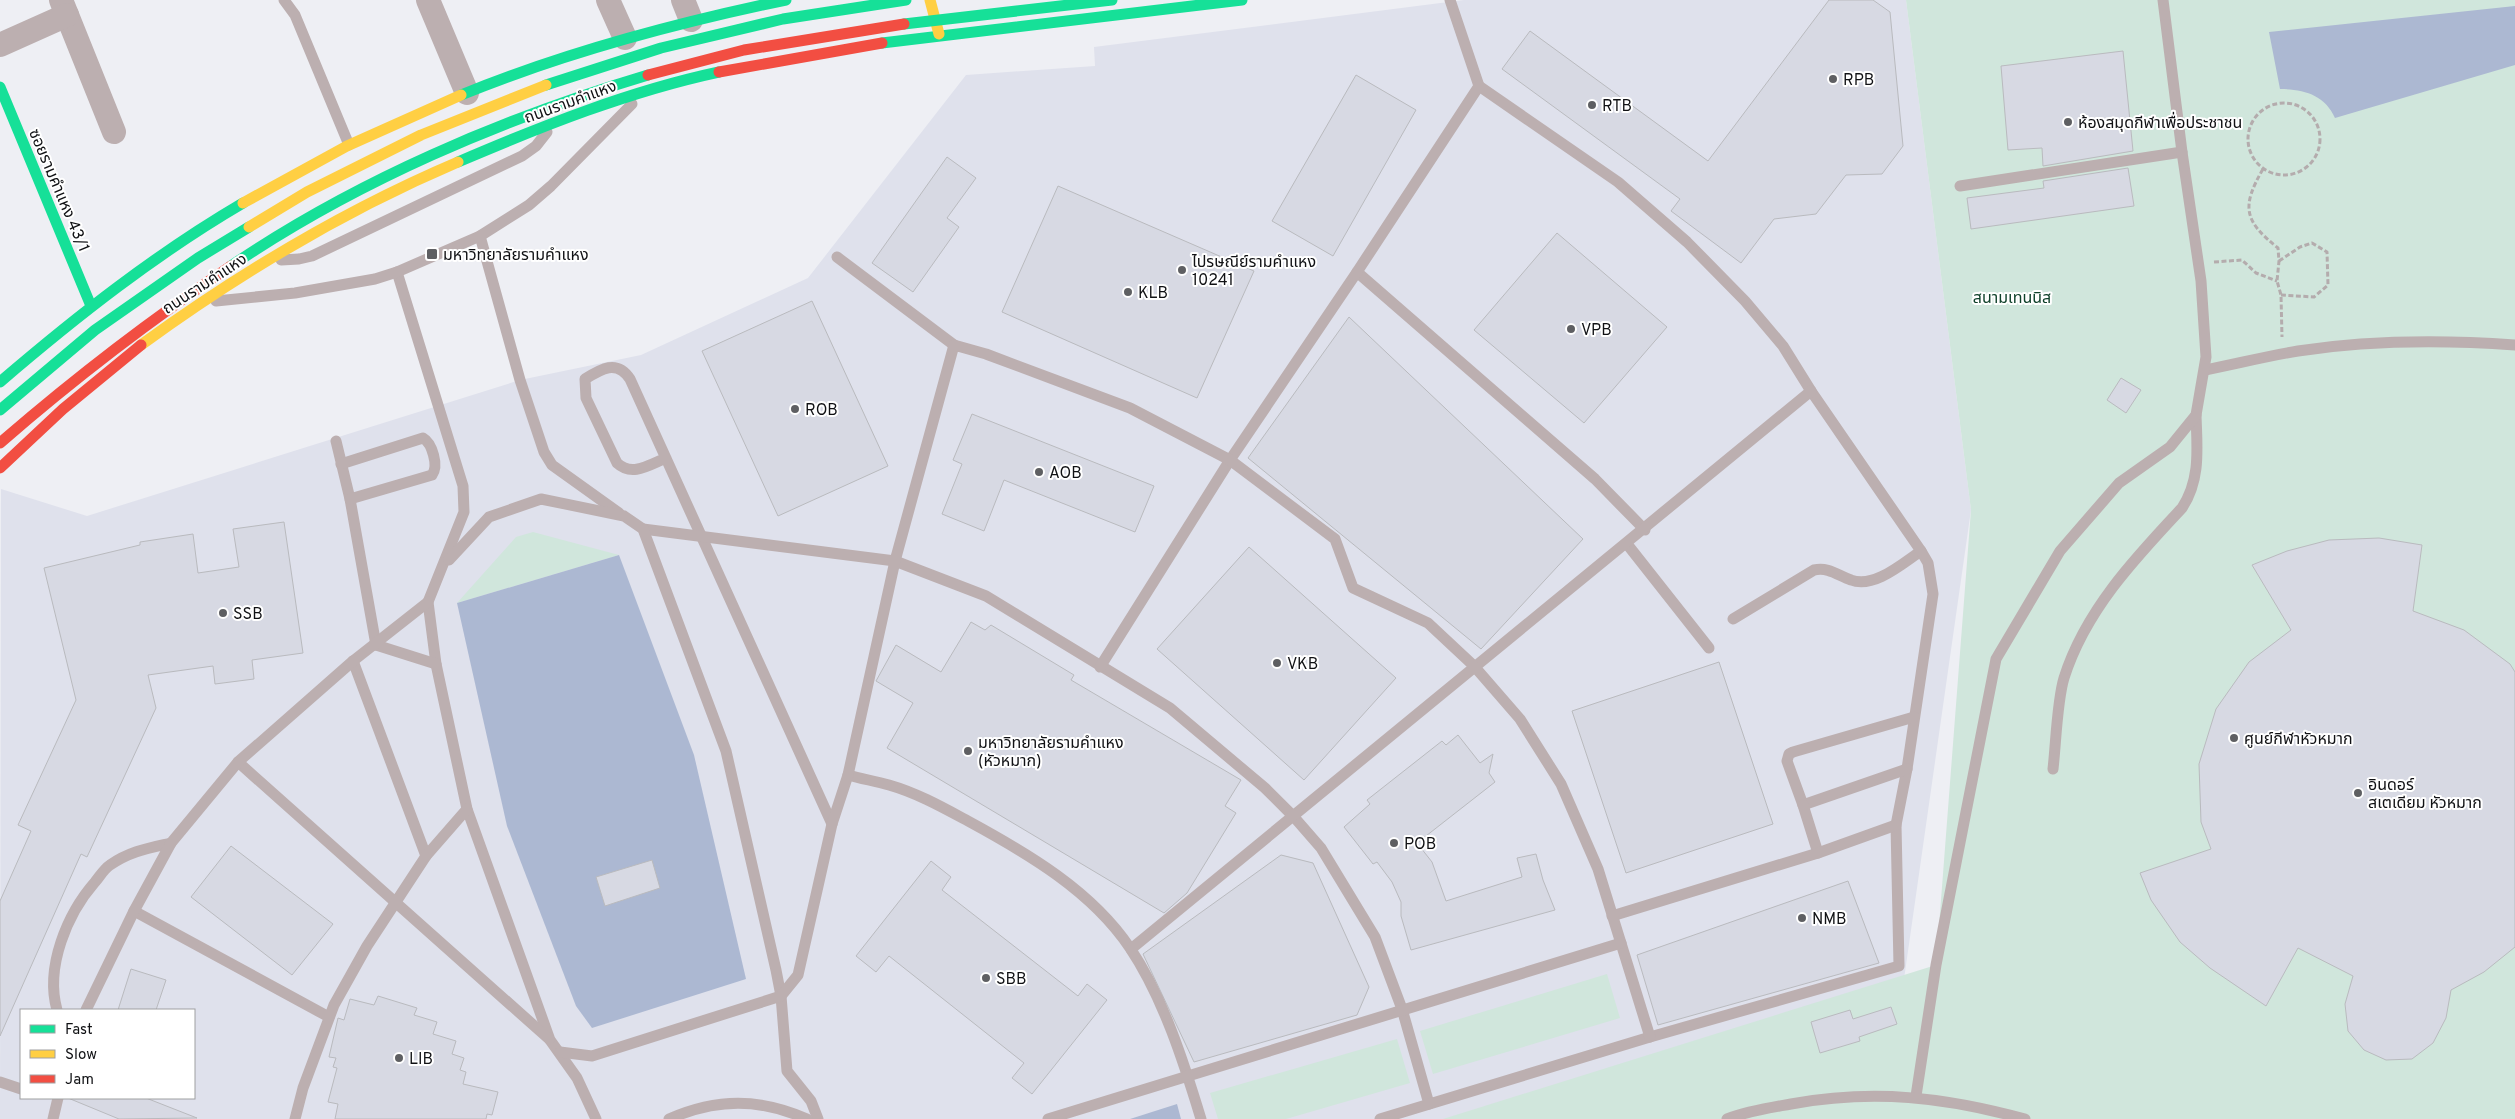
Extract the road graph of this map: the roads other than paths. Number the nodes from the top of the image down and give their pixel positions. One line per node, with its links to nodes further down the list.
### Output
1 (284, 0): 28 (lane)
2 (428, 0): 24 (street)
3 (608, 0): 19 (street)
4 (786, 0): 15 (main road)
5 (869, 0): 20 (main road)
6 (906, 0): 43 (main road, ถนนรามคำแหง, bridge)
7 (930, 0): 18 (main road)
8 (1043, 0): 17 (main road)
9 (1098, 0): 16 (main road)
10 (1112, 0): 46 (main road, ถนนรามคำแหง, bridge)
11 (1242, 0): 16 (main road, ถนนรามคำแหง)
12 (1450, 0): 22 (lane)
13 (2163, 0): 29 (lane)
14 (64, 8): 21 (street); 27 (street)
15 (687, 10): 19 (main road)
16 (1101, 17): 17 (main road, ถนนรามคำแหง)
17 (1047, 23): 18 (main road, ถนนรามคำแหง)
18 (939, 34): 20 (main road, ถนนรามคำแหง)
19 (625, 38): 24 (main road)
20 (878, 44): 25 (main road, ถนนรามคำแหง)
21 (0, 45)
22 (1479, 86): 35 (lane); 42 (lane)
23 (0, 87): 37 (main road, ซอยรามคำแหง 43/1)
24 (467, 92): 28 (main road)
25 (644, 92): 26 (main road, ถนนรามคำแหง); 31 (lane)
26 (554, 123): 33 (main road, ถนนรามคำแหง); 33 (lane)
27 (114, 132)
28 (349, 146): 37 (main road)
29 (2182, 152): 30 (lane); 40 (lane)
30 (1960, 186)
31 (480, 236): 34 (lane); 53 (lane)
32 (836, 257): 39 (lane)
33 (270, 259): 36 (main road, ถนนรามคำแหง)
34 (397, 272): 36 (lane); 60 (lane)
35 (1357, 272): 49 (lane); 55 (lane)
36 (202, 302): 47 (main road, ถนนรามคำแหง)
37 (91, 306): 41 (main road)
38 (2515, 344): 40 (lane)
39 (954, 345): 49 (lane); 59 (lane)
40 (2205, 370): 44 (lane)
41 (0, 382)
42 (1811, 392): 55 (lane); 58 (lane)
43 (0, 410)
44 (2196, 415): 72 (lane); 98 (lane)
45 (336, 441): 50 (lane)
46 (0, 442): 47 (main road)
47 (14, 454): 51 (main road, ถนนรามคำแหง)
48 (666, 458): 48 (lane); 56 (lane)
49 (1230, 460): 67 (lane); 68 (lane)
50 (341, 464): 52 (lane); 52 (lane)
51 (0, 468)
52 (350, 500): 63 (lane)
53 (624, 516): 54 (lane); 60 (lane)
54 (643, 530): 56 (lane); 87 (lane)
55 (1645, 530): 57 (lane)
56 (702, 537): 59 (lane); 77 (lane)
57 (1627, 544): 64 (lane); 67 (lane)
58 (1921, 551): 62 (lane); 69 (lane)
59 (895, 561): 68 (lane); 73 (lane)
60 (446, 563): 61 (lane)
61 (428, 602): 63 (lane); 66 (lane)
62 (1733, 619)
63 (376, 645): 65 (lane); 66 (lane)
64 (1709, 648)
65 (353, 661): 70 (lane); 81 (lane)
66 (436, 664): 75 (lane)
67 (1474, 666): 76 (lane); 84 (lane)
68 (1100, 667): 76 (lane)
69 (1914, 717): 71 (lane); 74 (lane)
70 (238, 762): 79 (lane); 82 (lane)
71 (1907, 769): 74 (lane); 78 (lane)
72 (2053, 769)
73 (848, 776): 77 (lane); 86 (lane)
74 (1803, 805): 80 (lane)
75 (468, 810): 81 (lane); 93 (lane)
76 (1294, 817): 86 (lane); 90 (lane)
77 (832, 824): 87 (lane)
78 (1896, 825): 80 (lane); 92 (lane)
79 (172, 843): 83 (lane); 88 (lane)
80 (1818, 853): 84 (lane)
81 (426, 856): 82 (lane)
82 (396, 902): 91 (lane); 93 (lane)
83 (134, 911): 89 (lane); 91 (lane)
84 (1612, 916): 85 (lane)
85 (1621, 943): 90 (lane); 92 (lane)
86 (1131, 948): 95 (lane)
87 (781, 996): 94 (lane); 106 (lane)
88 (58, 1009)
89 (86, 1009)
90 (1402, 1009): 95 (lane); 100 (lane)
91 (329, 1017): 102 (lane)
92 (1650, 1037): 100 (lane)
93 (550, 1040): 94 (lane)
94 (560, 1052): 103 (lane)
95 (1188, 1077): 107 (lane); 108 (lane)
96 (0, 1082): 97 (lane)
97 (20, 1089)
98 (1916, 1096): 110 (lane); 111 (lane)
99 (54, 1099): 101 (lane)
100 (1429, 1104): 109 (lane)
101 (53, 1119)
102 (295, 1119)
103 (596, 1119)
104 (669, 1119): 105 (lane)
105 (807, 1119)
106 (818, 1119)
107 (1048, 1119)
108 (1201, 1119)
109 (1380, 1119)
110 (1727, 1119)
111 (2025, 1119)

